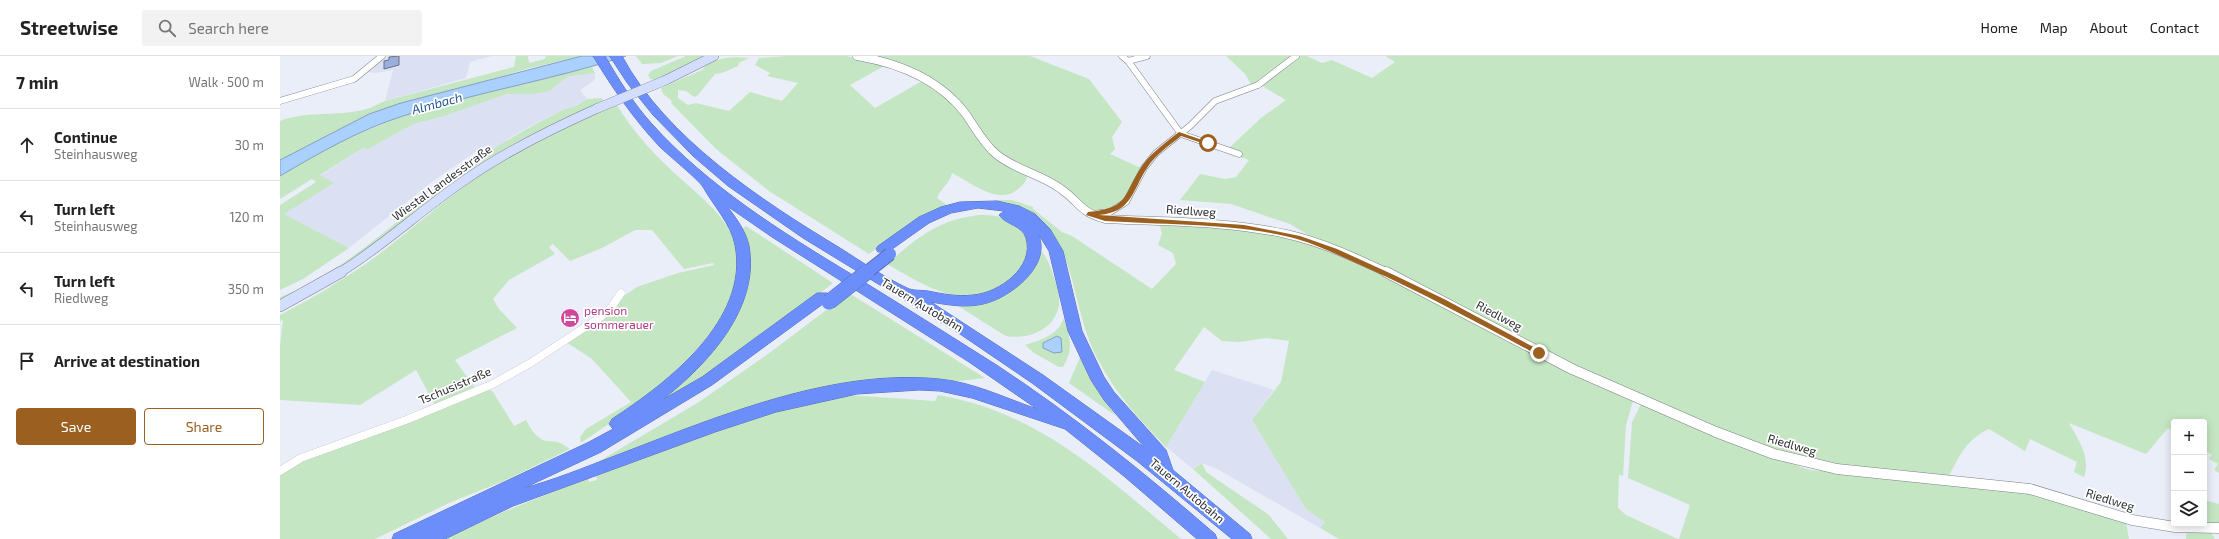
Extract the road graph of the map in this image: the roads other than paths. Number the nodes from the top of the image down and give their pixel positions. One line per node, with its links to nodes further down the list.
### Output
1 (382, 56): 10 (street)
2 (714, 56): 19 (main road, Wiestal Landesstraße, bridge)
3 (857, 56): 14 (street, Riedlweg)
4 (1122, 56): 9 (street)
5 (1147, 56): 9 (street)
6 (1296, 56): 11 (street)
7 (617, 59): 17 (highway, Tauern Autobahn)
8 (601, 61): 13 (highway, Tauern Autobahn)
9 (1128, 61): 11 (street)
10 (280, 101)
11 (1181, 134): 12 (street); 14 (street)
12 (1239, 154)
13 (706, 182): 20 (highway, Tauern Autobahn); 21 (highway)
14 (1088, 214): 25 (street, Riedlweg)
15 (887, 252): 17 (highway); 18 (highway, bridge); 23 (highway)
16 (620, 293): 22 (street, Tschusistraße)
17 (904, 294): 23 (highway, Tauern Autobahn)
18 (826, 299): 21 (highway); 24 (highway)
19 (280, 306)
20 (1072, 425): 24 (highway); 28 (highway, Tauern Autobahn)
21 (546, 469): 26 (highway)
22 (280, 471)
23 (1167, 474): 29 (highway, Tauern Autobahn)
24 (513, 499): 27 (highway)
25 (2219, 528)
26 (400, 539)
27 (428, 539)
28 (1209, 539)
29 (1244, 539)

